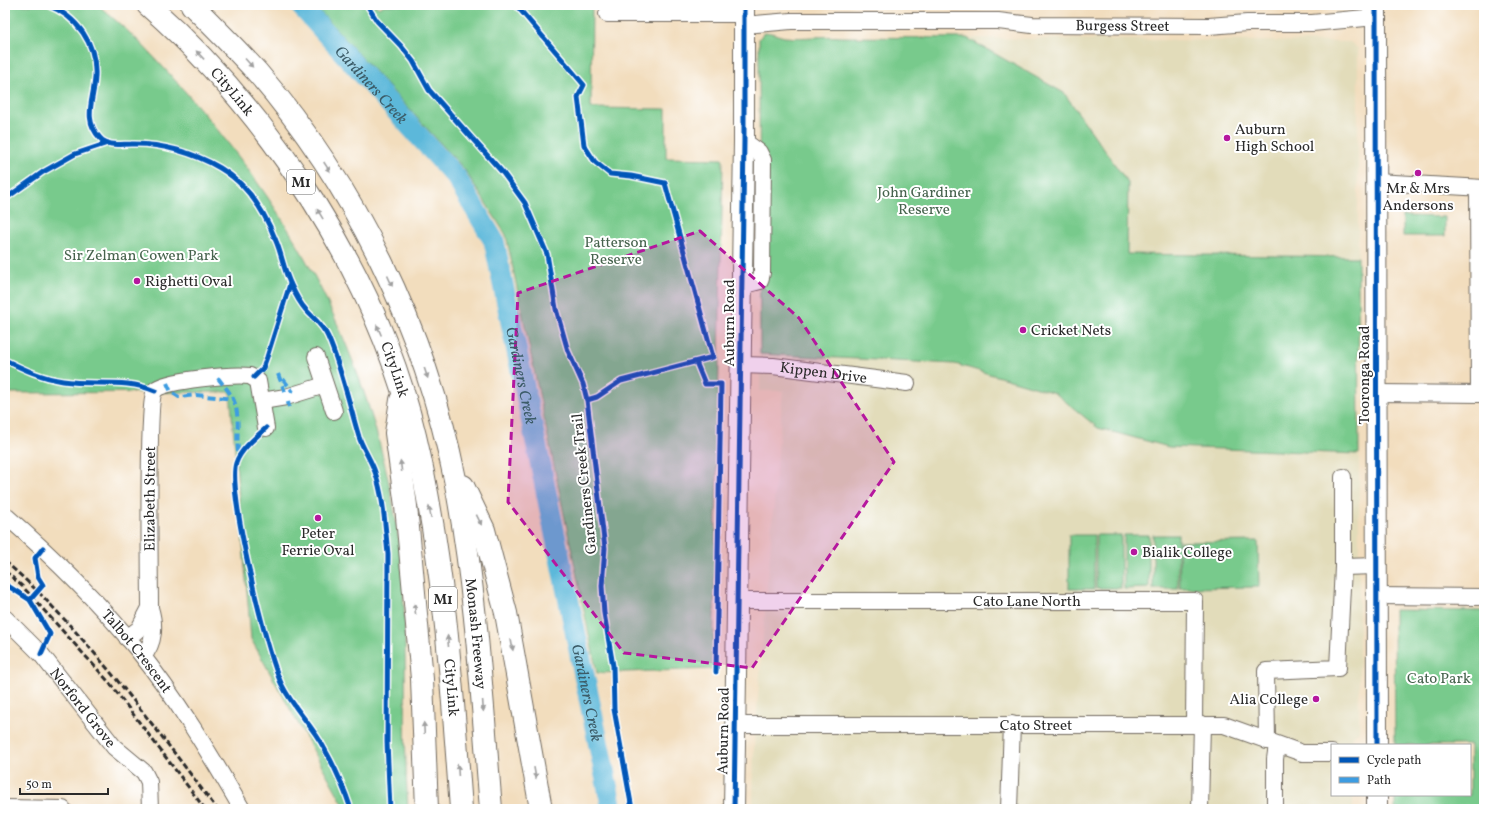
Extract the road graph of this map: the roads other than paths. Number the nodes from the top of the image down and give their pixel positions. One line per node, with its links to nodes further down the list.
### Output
1 (148, 5): 13 (highway, CityLink / M1, one-way to 1)
2 (192, 5): 19 (highway, CityLink / M1, one-way to 19)
3 (607, 14): 4 (street, Burgess Street)
4 (744, 15): 5 (street, Burgess Street); 10 (main road, Auburn Road)
5 (1376, 17): 6 (main road, Tooronga Road)
6 (1376, 186): 7 (street); 14 (main road, Tooronga Road)
7 (1481, 188): 8 (street)
8 (1481, 293): 15 (street)
9 (316, 357): 12 (street)
10 (741, 366): 11 (street, Kippen Drive); 26 (main road, Auburn Road)
11 (907, 383)
12 (325, 385): 16 (street); 17 (street)
13 (402, 392): 43 (highway, one-way to 13); 44 (highway, CityLink / M1, one-way to 13)
14 (1376, 393): 15 (street); 22 (main road, Tooronga Road)
15 (1481, 394)
16 (262, 401): 18 (street); 27 (street, Elizabeth Street)
17 (334, 411)
18 (266, 428)
19 (450, 459): 45 (highway, Monash Freeway / M1, one-way to 45); 46 (highway, one-way to 46)
20 (1343, 477): 23 (street)
21 (5, 515): 29 (street, Talbot Crescent)
22 (1376, 566): 23 (street); 24 (main road, Tooronga Road)
23 (1343, 567): 34 (street)
24 (1376, 596): 25 (street); 35 (main road, Tooronga Road)
25 (1484, 597)
26 (737, 601): 32 (street, Cato Lane North); 33 (main road, Auburn Road)
27 (150, 608): 29 (street, Elizabeth Street); 30 (street, Elizabeth Street)
28 (5, 618): 41 (street, Norford Grove)
29 (127, 638): 30 (street, Talbot Crescent)
30 (143, 656): 42 (street, Talbot Crescent)
31 (1012, 724): 32 (street, Cato Street); 33 (street, Cato Street); 48 (street)
32 (1198, 724): 34 (street, Cato Street); 49 (street)
33 (735, 725): 47 (main road, Auburn Road)
34 (1272, 743): 36 (street, Cato Street); 50 (street)
35 (1377, 744)
36 (1331, 753)
37 (1377, 796): 51 (main road)
38 (5, 808): 39 (street)
39 (30, 809): 40 (street)
40 (63, 809)
41 (150, 809)
42 (242, 809)
43 (428, 809)
44 (461, 809)
45 (491, 809)
46 (541, 809)
47 (734, 809)
48 (1009, 809)
49 (1200, 809)
50 (1275, 809)
51 (1377, 809)

